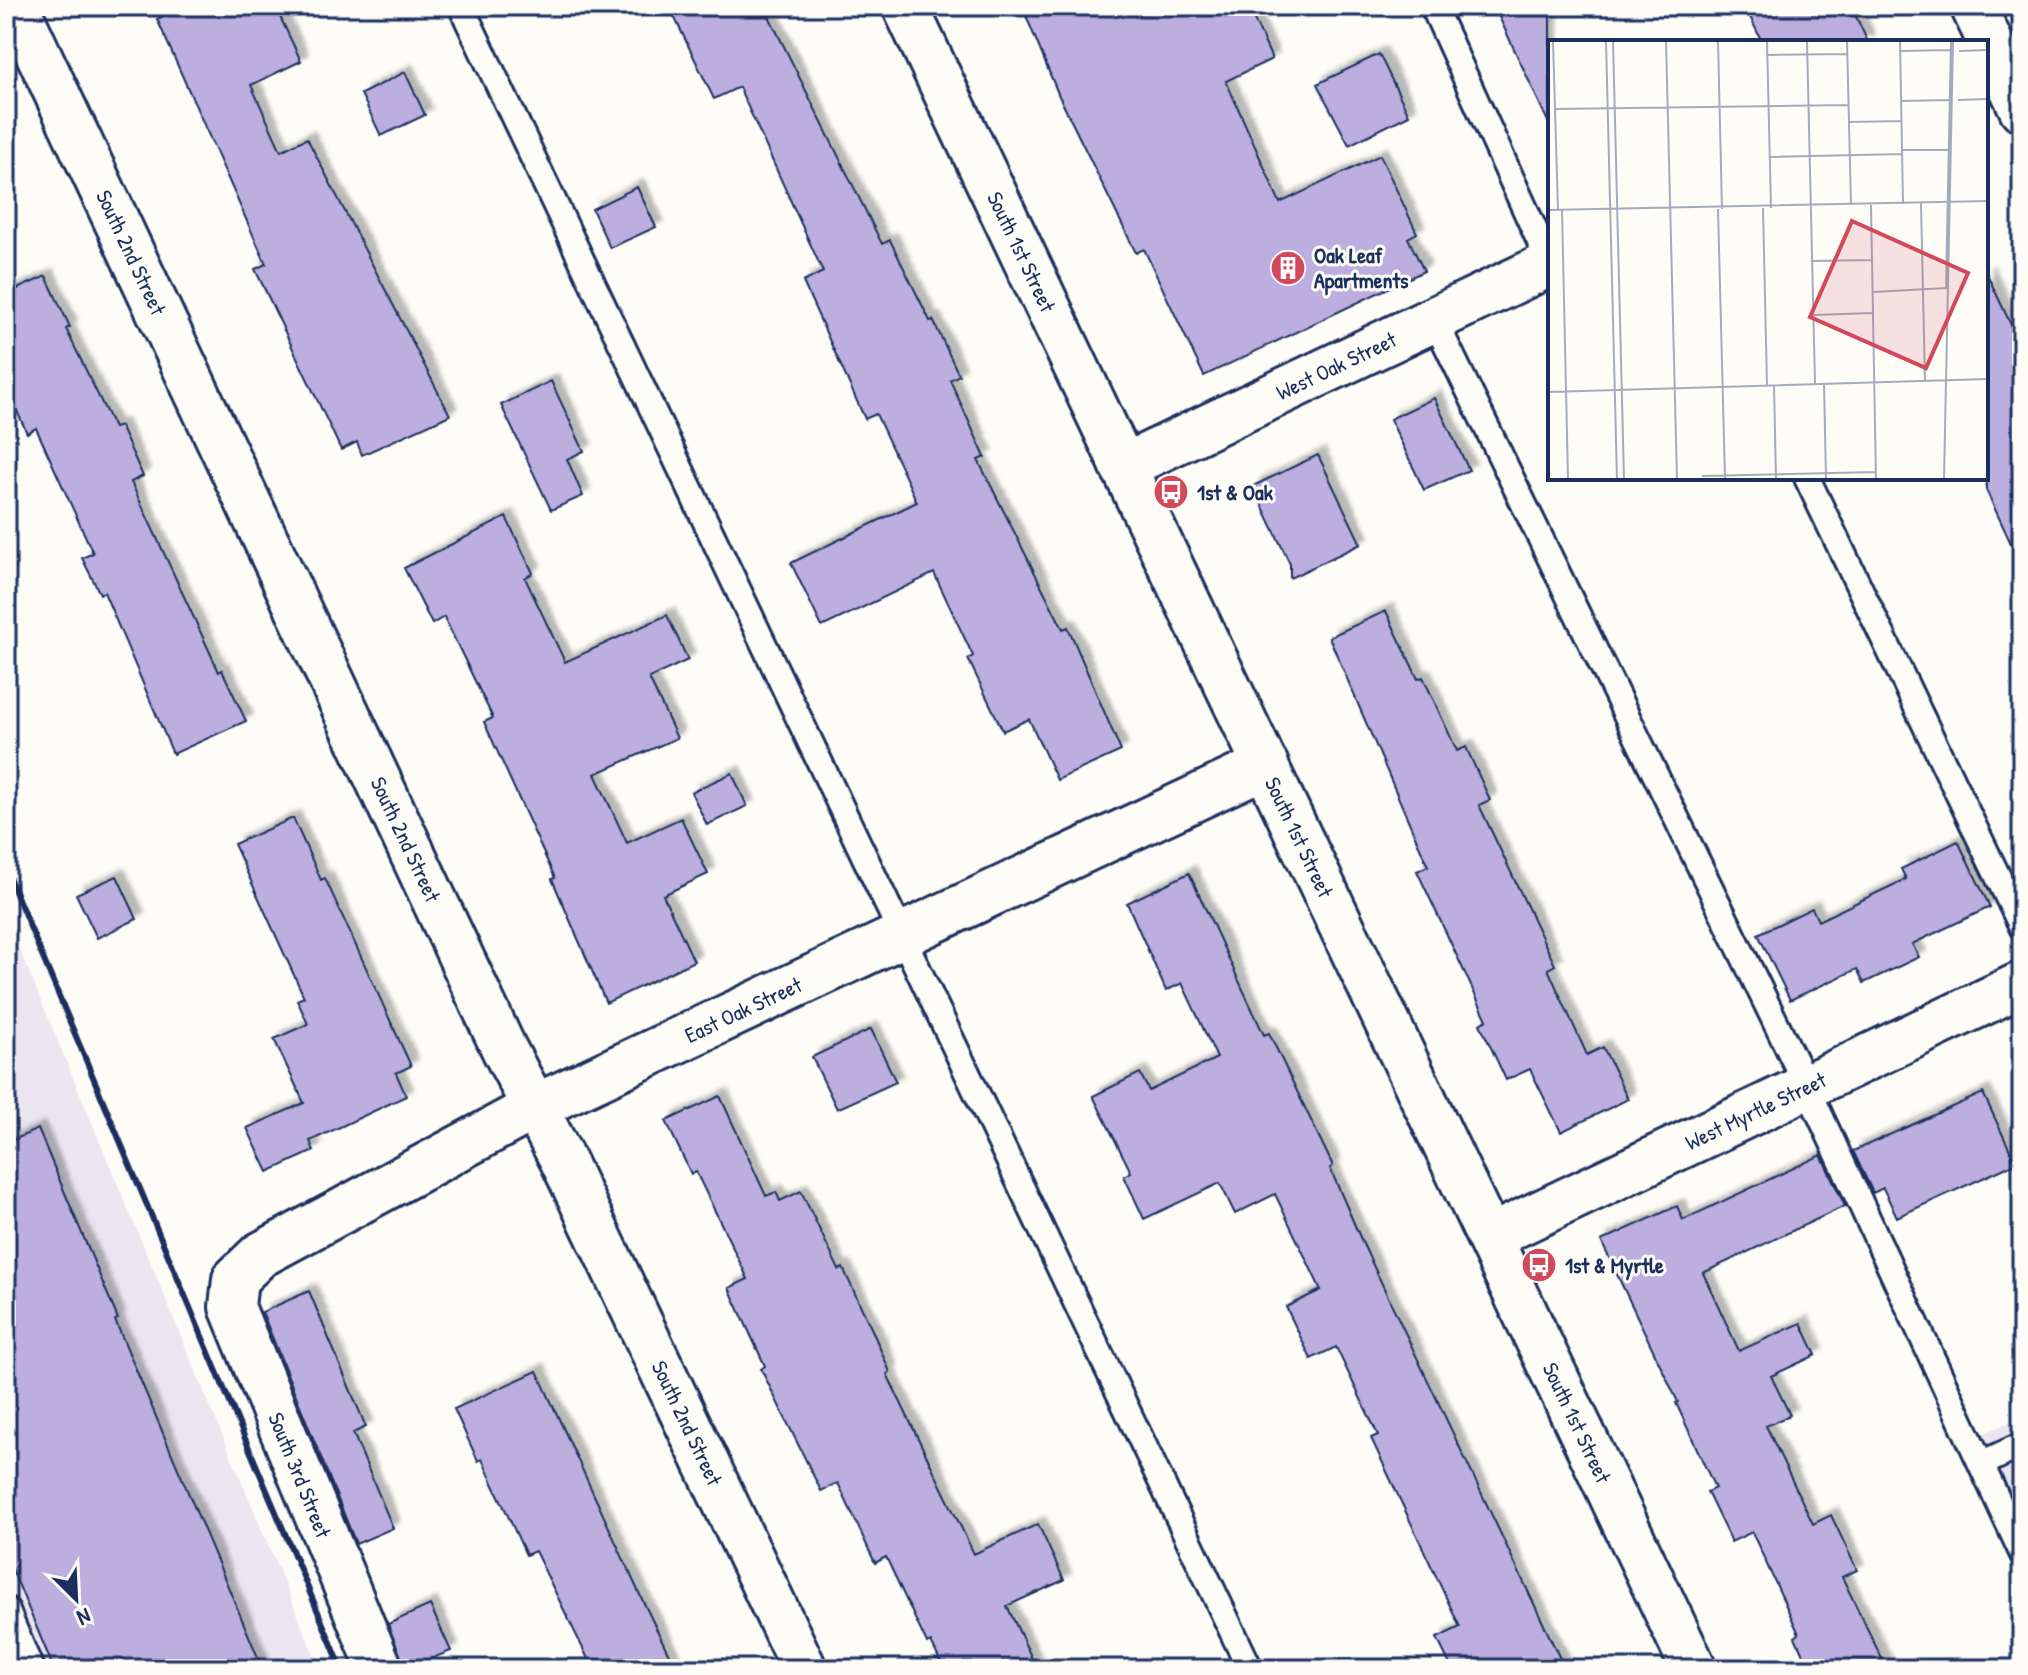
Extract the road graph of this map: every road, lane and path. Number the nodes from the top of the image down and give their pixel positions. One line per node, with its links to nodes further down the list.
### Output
1 (16, 6): 19 (street, South 2nd Street)
2 (461, 6): 16 (lane)
3 (905, 6): 12 (street, South 1st Street)
4 (1433, 6): 9 (lane)
5 (1973, 6): 6 (street)
6 (1985, 40)
7 (1990, 53): 8 (street)
8 (2022, 109)
9 (1548, 260)
10 (1548, 265): 11 (street, West Oak Street)
11 (1434, 319): 12 (street, West Oak Street); 18 (lane)
12 (1123, 467): 14 (street, South 1st Street)
13 (1808, 480): 15 (lane)
14 (1266, 765): 16 (street, East Oak Street); 20 (street, South 1st Street)
15 (2022, 927)
16 (901, 938): 19 (street, East Oak Street); 29 (lane)
17 (2021, 986): 18 (street, West Myrtle Street)
18 (1807, 1087): 20 (street, West Myrtle Street); 23 (lane)
19 (535, 1107): 21 (street, East Oak Street); 28 (street, South 2nd Street)
20 (1490, 1237): 30 (street, South 1st Street)
21 (235, 1279): 27 (street, South 3rd Street)
22 (2022, 1445): 23 (lane)
23 (1981, 1464): 24 (lane)
24 (2022, 1553)
25 (6, 1609): 26 (lane)
26 (31, 1669)
27 (380, 1669)
28 (804, 1669)
29 (1250, 1669)
30 (1694, 1669)

